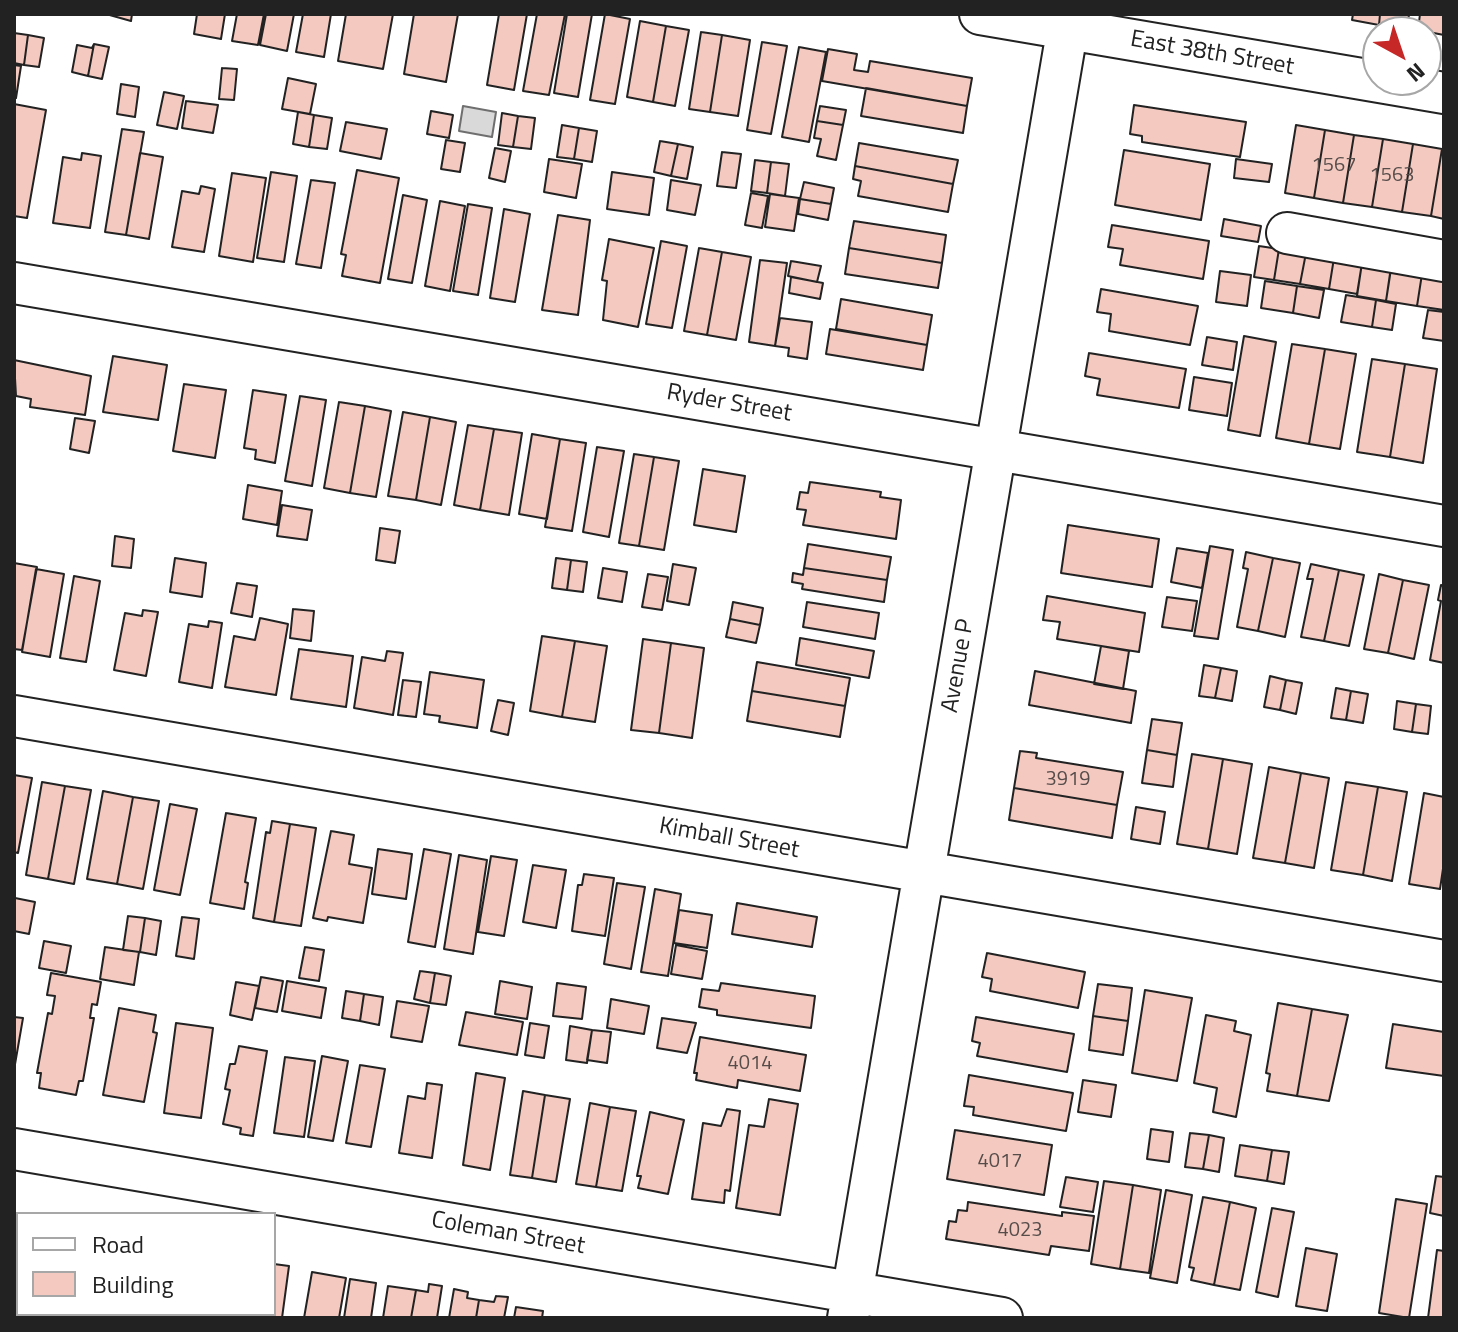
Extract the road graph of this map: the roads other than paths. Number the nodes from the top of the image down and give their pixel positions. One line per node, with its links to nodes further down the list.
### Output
1 (980, 14): 2 (street, East 38th Street)
2 (1069, 22): 3 (street, East 38th Street); 7 (street, Avenue P)
3 (1444, 93)
4 (1287, 233): 5 (street)
5 (1444, 261)
6 (14, 283): 7 (street, Ryder Street)
7 (996, 450): 8 (street, Ryder Street); 10 (street, Avenue P)
8 (1444, 526)
9 (14, 716): 10 (street, Kimball Street)
10 (924, 872): 11 (street, Kimball Street); 13 (street, Avenue P)
11 (1444, 961)
12 (14, 1149): 13 (street, Coleman Street)
13 (850, 1306): 14 (street, Coleman Street)
14 (1002, 1318)

